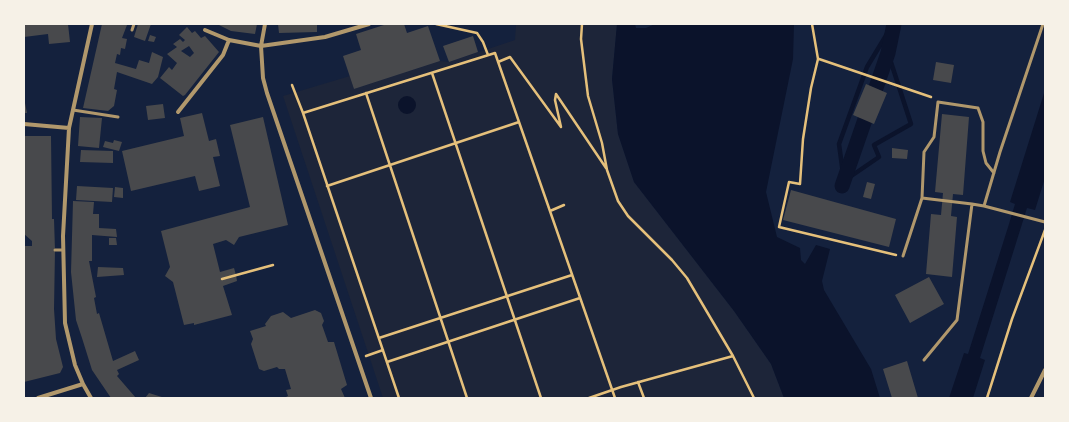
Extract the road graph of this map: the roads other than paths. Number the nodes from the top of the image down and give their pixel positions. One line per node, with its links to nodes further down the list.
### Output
1 (92, 24): 10 (street)
2 (134, 24): 6 (lane)
3 (265, 24): 9 (street)
4 (369, 24): 9 (street)
5 (1042, 24): 15 (lane)
6 (132, 30)
7 (205, 30): 8 (street)
8 (229, 40): 9 (street); 11 (street)
9 (261, 46): 28 (street)
10 (73, 110): 12 (lane); 14 (street)
11 (178, 112)
12 (118, 117)
13 (24, 124): 14 (street)
14 (69, 128): 21 (street)
15 (994, 173): 16 (lane); 18 (lane)
16 (922, 198): 17 (lane); 22 (lane)
17 (972, 204): 18 (lane); 23 (lane)
18 (984, 206): 19 (lane)
19 (1045, 222)
20 (55, 250): 21 (lane)
21 (63, 250): 25 (street)
22 (903, 256)
23 (924, 360)
24 (1045, 370): 29 (street)
25 (83, 384): 26 (street); 27 (street)
26 (38, 398)
27 (91, 398)
28 (371, 398)
29 (1031, 398)

